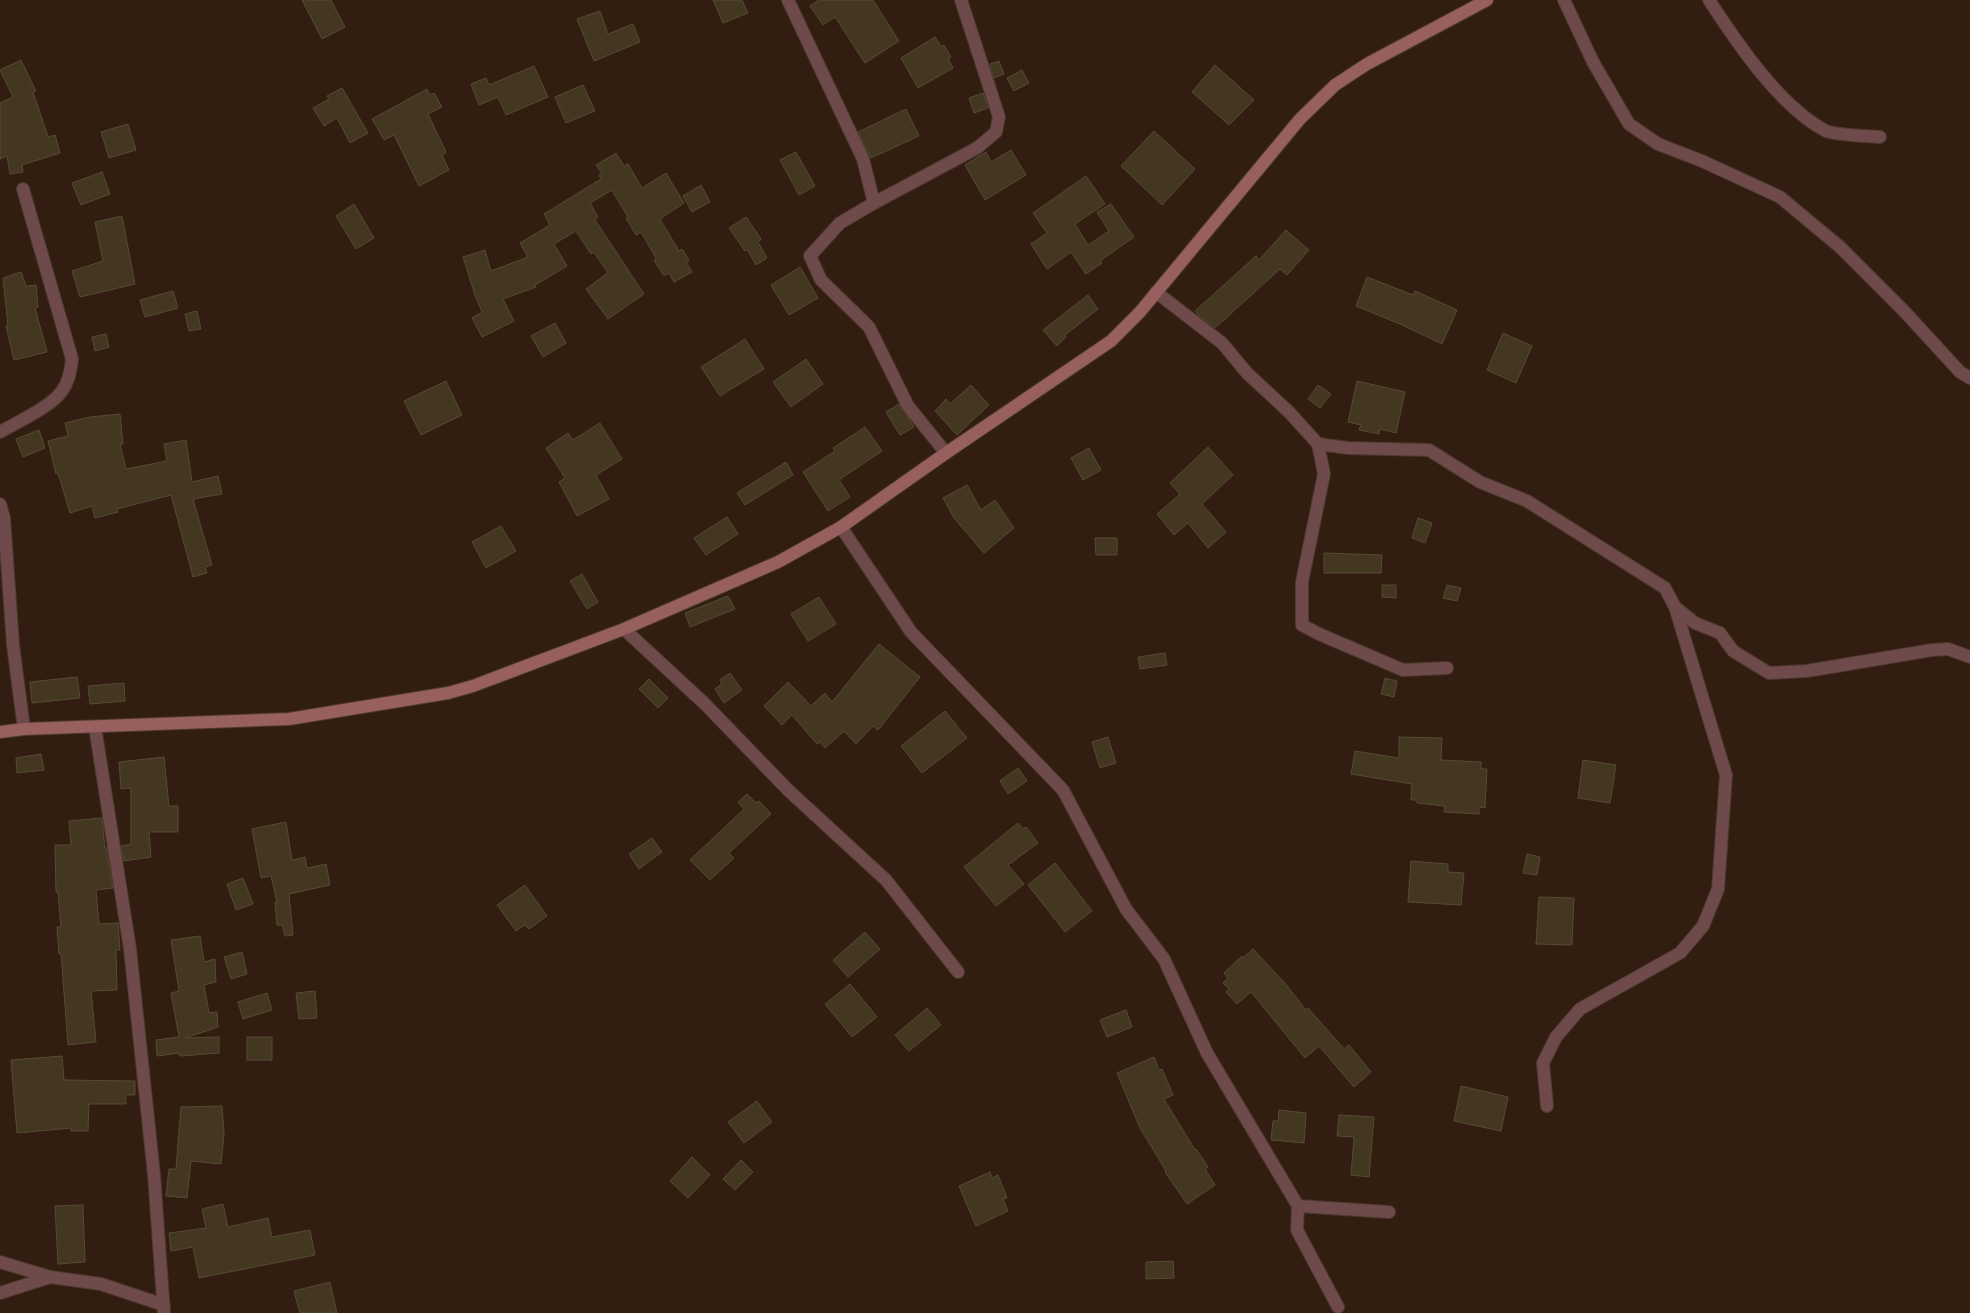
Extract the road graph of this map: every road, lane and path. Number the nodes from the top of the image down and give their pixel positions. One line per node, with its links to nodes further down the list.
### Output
1 (788, 0): 8 (street)
2 (961, 0): 8 (street)
3 (1487, 0): 9 (street)
4 (1564, 0): 10 (street)
5 (1709, 0): 6 (street)
6 (1880, 137)
7 (23, 189): 11 (street)
8 (874, 203): 13 (street)
9 (1156, 292): 12 (street); 13 (street)
10 (1970, 378)
11 (0, 432)
12 (1318, 444): 16 (street); 19 (street)
13 (946, 453): 15 (street)
14 (0, 504): 21 (street)
15 (841, 527): 17 (street); 25 (street)
16 (1675, 607): 18 (street); 24 (street)
17 (624, 630): 20 (street); 23 (street)
18 (1970, 657)
19 (1447, 668)
20 (95, 727): 21 (street); 31 (street)
21 (24, 729): 22 (street)
22 (0, 732)
23 (958, 972)
24 (1547, 1106)
25 (1298, 1206): 26 (street); 30 (street)
26 (1389, 1212)
27 (0, 1262): 28 (street)
28 (50, 1277): 29 (street); 31 (street)
29 (0, 1293)
30 (1338, 1307)
31 (164, 1309)

